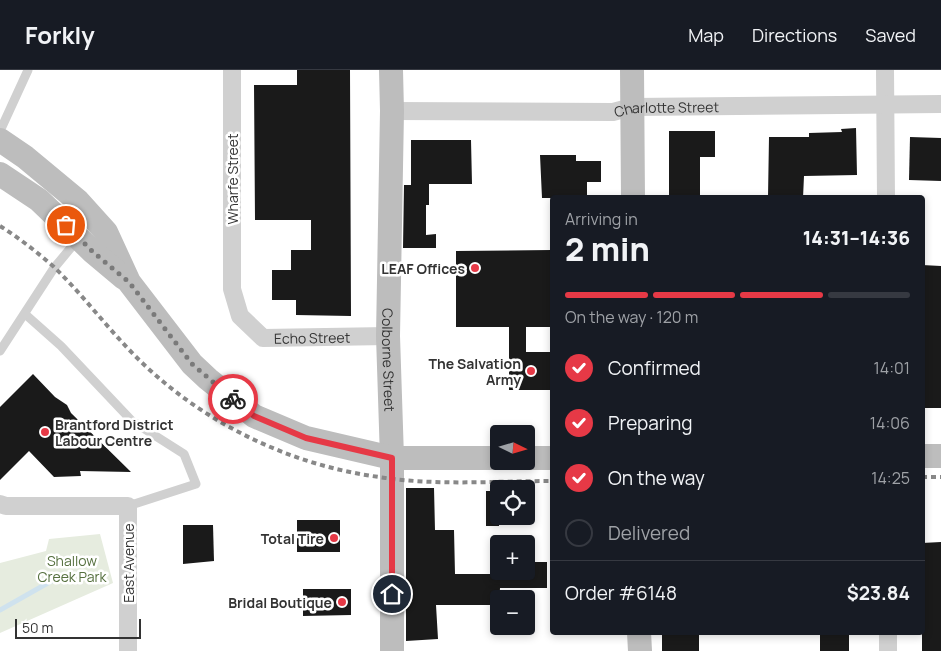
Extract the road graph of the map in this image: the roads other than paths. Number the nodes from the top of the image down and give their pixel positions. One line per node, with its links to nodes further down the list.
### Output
1 (28, 70): 10 (lane)
2 (232, 70): 17 (street, Wharfe Street)
3 (390, 70): 9 (main road, Colborne Street)
4 (632, 70): 8 (main road)
5 (885, 70): 7 (street)
6 (941, 104): 7 (street, Charlotte Street)
7 (885, 105): 8 (street, Charlotte Street); 14 (street)
8 (632, 107): 9 (street, Charlotte Street); 13 (main road)
9 (392, 111): 19 (main road, Colborne Street)
10 (0, 131)
11 (0, 140): 16 (main road)
12 (0, 174): 15 (main road)
13 (633, 195)
14 (886, 195)
15 (79, 238): 16 (main road); 18 (lane)
16 (129, 282): 23 (main road)
17 (232, 289): 19 (street, Echo Street)
18 (25, 314): 20 (lane); 28 (lane)
19 (388, 336): 23 (main road, Colborne Street)
20 (0, 351)
21 (925, 456): 22 (main road)
22 (941, 456)
23 (392, 458): 24 (main road); 32 (main road, Colborne Street)
24 (490, 458)
25 (535, 458): 26 (main road)
26 (550, 458)
27 (0, 504): 28 (street)
28 (128, 506): 31 (street, East Avenue)
29 (639, 635): 33 (main road)
30 (888, 635): 34 (street)
31 (128, 651)
32 (392, 651)
33 (640, 651)
34 (888, 651)

